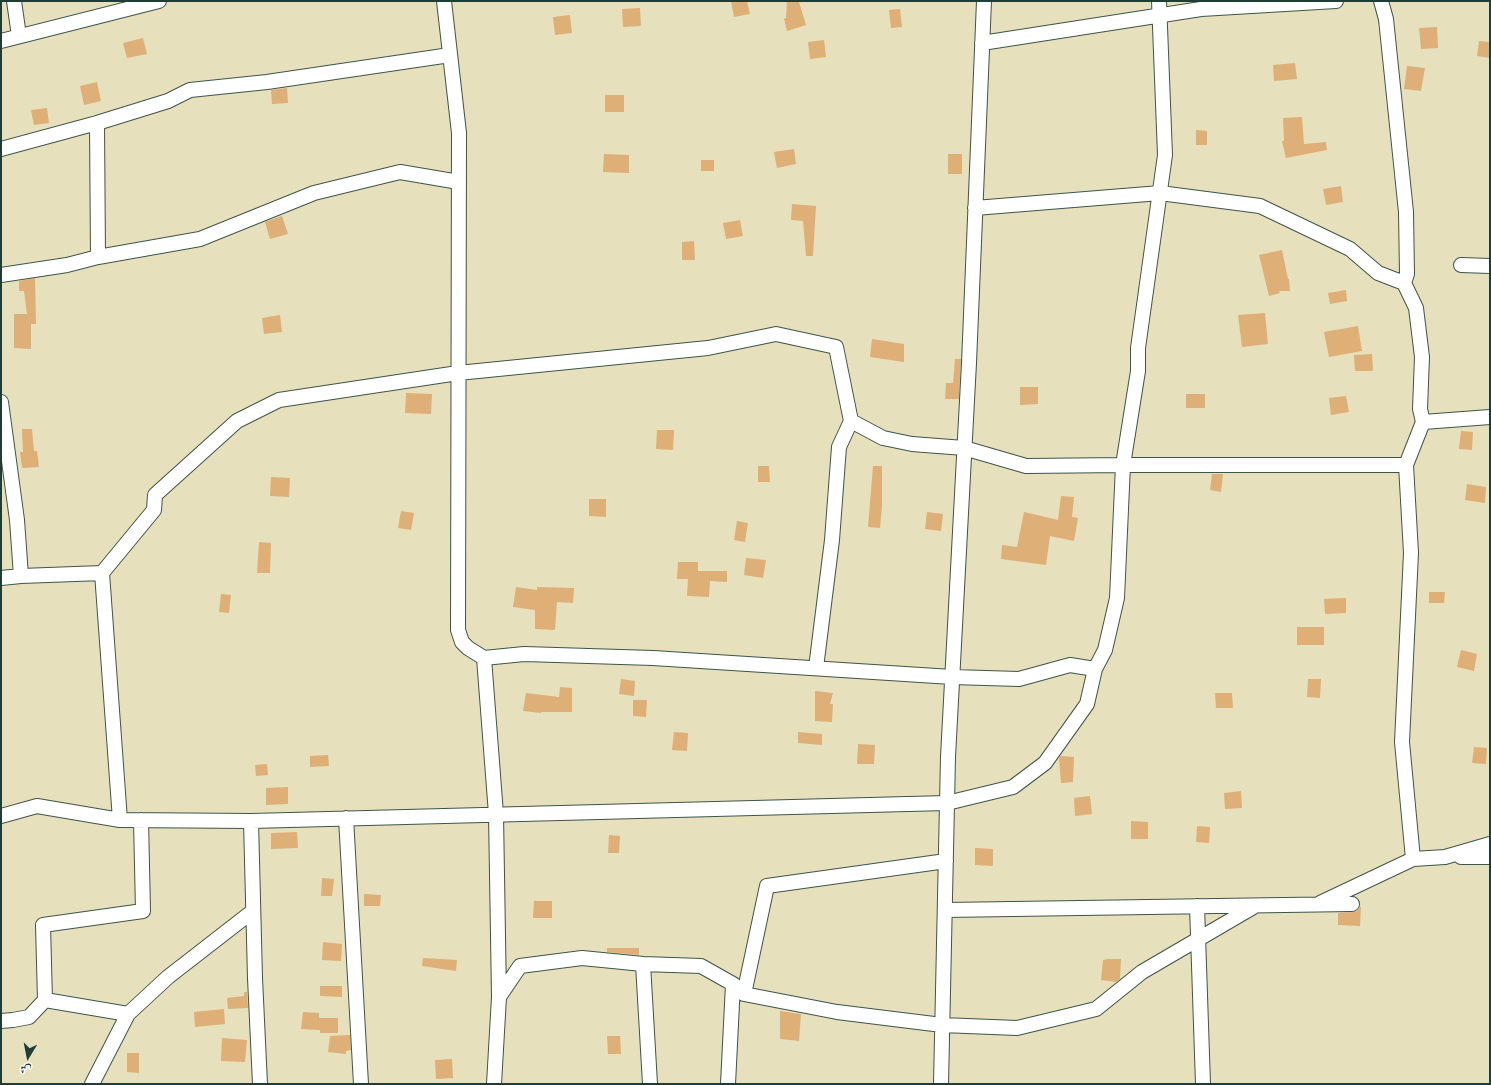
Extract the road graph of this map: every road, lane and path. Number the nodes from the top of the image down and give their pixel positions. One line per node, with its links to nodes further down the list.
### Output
1 (14, 1): 9 (street)
2 (159, 1): 9 (street)
3 (444, 1): 12 (street)
4 (984, 1): 11 (street)
5 (1158, 1): 8 (street)
6 (1336, 1): 8 (street)
7 (1381, 1): 22 (street)
8 (1158, 16): 11 (street); 16 (street)
9 (19, 36): 10 (street)
10 (1, 41)
11 (982, 43): 17 (street)
12 (450, 55): 13 (street); 15 (street)
13 (97, 123): 14 (street); 18 (street)
14 (1, 149)
15 (458, 182): 18 (street); 23 (street)
16 (1160, 193): 17 (street); 22 (street); 29 (street)
17 (975, 208): 28 (street)
18 (98, 257): 21 (street)
19 (1462, 265): 20 (street)
20 (1490, 266)
21 (1, 275)
22 (1404, 283): 27 (street)
23 (458, 373): 26 (street); 31 (street); 34 (street)
24 (1, 402): 32 (street)
25 (1490, 417): 27 (street)
26 (851, 421): 28 (street); 35 (street)
27 (1423, 422): 30 (street)
28 (964, 448): 29 (street); 37 (street)
29 (1123, 465): 30 (street); 36 (street)
30 (1406, 465): 48 (street)
31 (102, 572): 32 (street); 42 (street)
32 (21, 576): 33 (street)
33 (1, 578)
34 (484, 658): 35 (street); 39 (street)
35 (816, 668): 37 (street)
36 (1095, 669): 37 (street); 38 (street)
37 (952, 677): 38 (street)
38 (947, 803): 39 (street); 49 (street)
39 (496, 814): 41 (street); 60 (street)
40 (1, 816): 42 (street)
41 (346, 818): 44 (street); 67 (street)
42 (120, 820): 43 (street)
43 (141, 820): 44 (street); 61 (street)
44 (251, 821): 55 (street)
45 (1490, 844): 46 (street)
46 (1445, 857): 47 (street); 48 (street)
47 (1490, 857)
48 (1413, 859): 51 (street)
49 (946, 861): 54 (street); 59 (street)
50 (1352, 904): 51 (street)
51 (1316, 905): 53 (street)
52 (1197, 906): 53 (street); 54 (street); 56 (street)
53 (1255, 906): 56 (street)
54 (945, 910): 64 (street)
55 (253, 911): 62 (street); 66 (street)
56 (1198, 939): 64 (street); 72 (street)
57 (643, 964): 58 (street); 60 (street); 69 (street)
58 (733, 984): 59 (street); 70 (street)
59 (744, 994): 64 (street)
60 (499, 997): 68 (street)
61 (45, 1000): 62 (street); 63 (street)
62 (128, 1014): 65 (street)
63 (1, 1021)
64 (942, 1025): 71 (street)
65 (92, 1084)
66 (260, 1084)
67 (362, 1084)
68 (494, 1084)
69 (650, 1084)
70 (728, 1084)
71 (941, 1084)
72 (1203, 1084)

